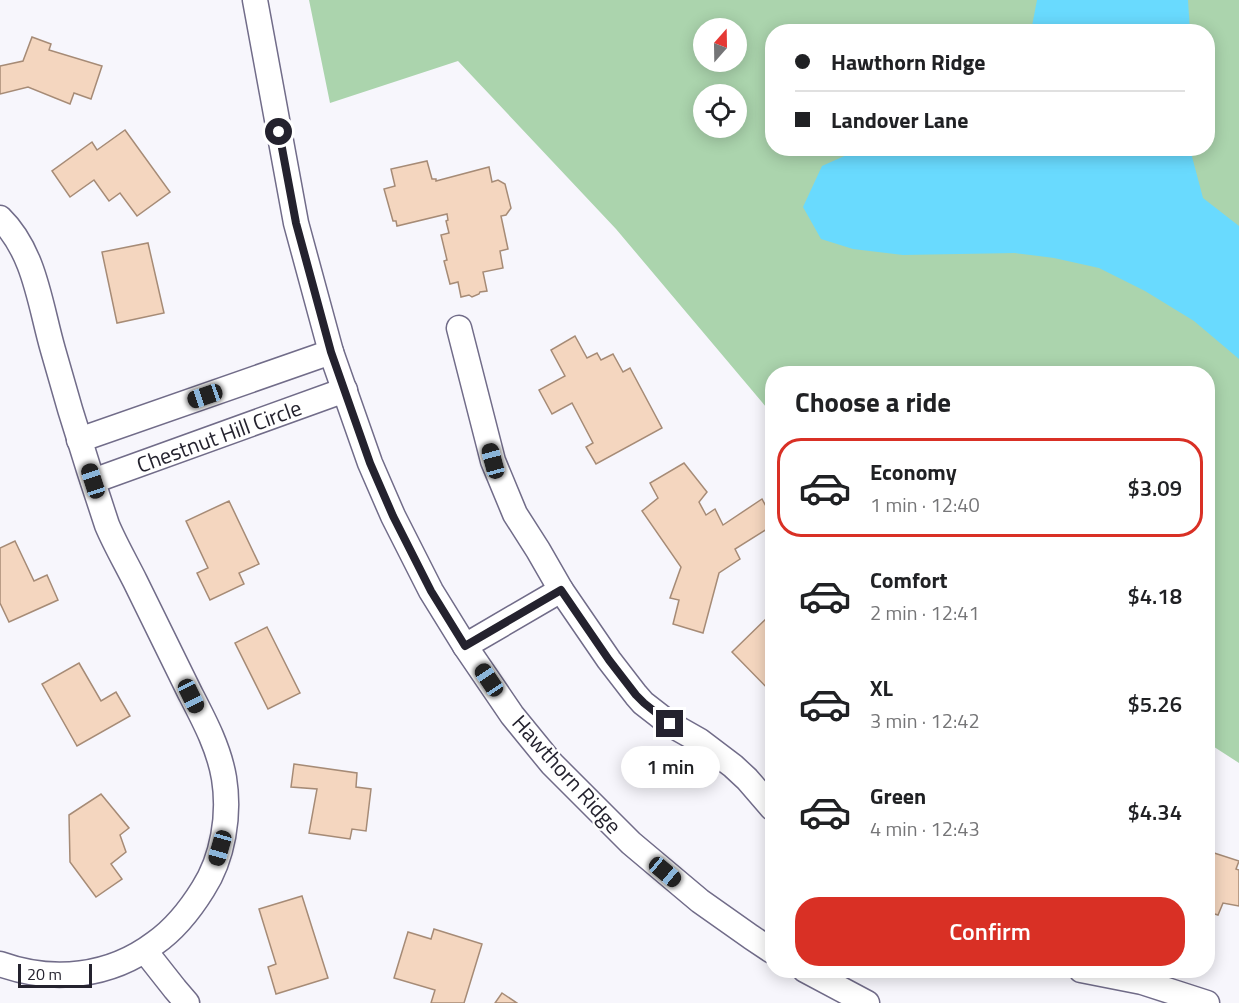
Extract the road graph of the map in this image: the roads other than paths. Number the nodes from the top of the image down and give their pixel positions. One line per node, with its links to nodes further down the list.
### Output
1 (255, 0): 4 (street, Hawthorn Ridge)
2 (0, 218): 6 (street)
3 (459, 328): 8 (street)
4 (331, 352): 5 (street, Hawthorn Ridge); 6 (street, Chestnut Hill Circle)
5 (345, 390): 7 (street, Chestnut Hill Circle); 9 (street, Hawthorn Ridge)
6 (79, 440): 7 (street)
7 (93, 481): 12 (street)
8 (561, 590): 9 (street); 10 (street)
9 (465, 646): 11 (street, Hawthorn Ridge)
10 (765, 800)
11 (765, 947)
12 (145, 951): 13 (street); 16 (street)
13 (0, 964)
14 (820, 978): 17 (street)
15 (1122, 978): 18 (street)
16 (187, 1003)
17 (867, 1003)
18 (1207, 1003)

